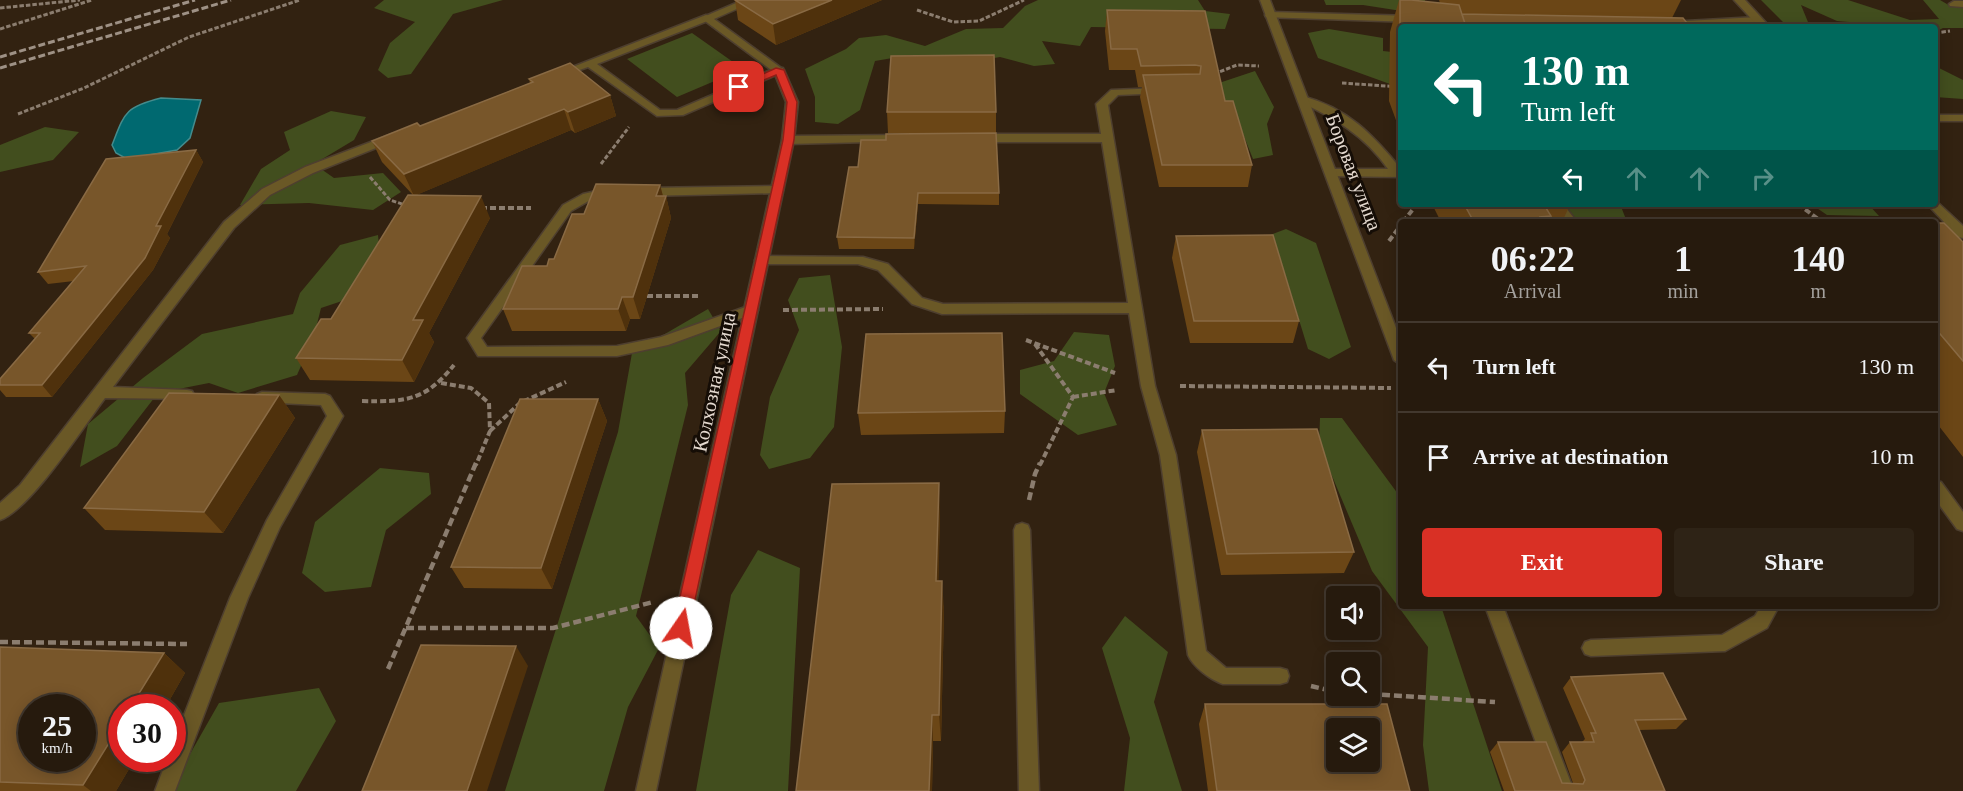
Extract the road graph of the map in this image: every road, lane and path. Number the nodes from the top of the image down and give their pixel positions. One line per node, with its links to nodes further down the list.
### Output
1 (80, 0): 8 (path)
2 (92, 0): 14 (path)
3 (300, 0): 23 (path)
4 (752, 0): 11 (street)
5 (1024, 0): 9 (path)
6 (1265, 0): 10 (street, Боровая улица)
7 (1739, 0): 13 (street)
8 (0, 8)
9 (916, 10)
10 (1270, 15): 12 (street); 17 (street, Боровая улица)
11 (706, 18): 15 (street); 16 (street)
12 (1421, 20)
13 (1762, 24)
14 (0, 29)
15 (589, 63): 18 (street); 22 (street)
16 (779, 70): 22 (street); 30 (street, Колхозная улица)
17 (1292, 73): 19 (path); 20 (path); 21 (street, Боровая улица)
18 (545, 79)
19 (1398, 87)
20 (1192, 91): 27 (street)
21 (1302, 99): 32 (street); 33 (street, Боровая улица)
22 (645, 105): 42 (path)
23 (18, 114)
24 (1938, 118): 25 (street)
25 (1963, 118)
26 (404, 133): 31 (street)
27 (1108, 138): 29 (street); 49 (street)
28 (918, 139): 30 (street)
29 (966, 139)
30 (788, 140): 35 (street, Колхозная улица)
31 (350, 154): 36 (path); 60 (street)
32 (1398, 172)
33 (1330, 173): 34 (street); 55 (street, Боровая улица)
34 (1398, 173)
35 (777, 190): 42 (street); 48 (street, Колхозная улица)
36 (407, 205)
37 (1415, 207): 43 (path)
38 (1558, 207): 44 (street)
39 (1802, 207): 45 (path)
40 (1937, 207): 47 (street)
41 (474, 208): 42 (path)
42 (567, 208): 52 (street)
43 (1405, 219)
44 (1568, 219)
45 (1818, 219)
46 (1938, 228): 47 (street)
47 (1960, 231)
48 (762, 260): 50 (street); 51 (street, Колхозная улица)
49 (1135, 308): 50 (street); 58 (street)
50 (942, 309): 51 (path)
51 (751, 310): 52 (street); 70 (street, Колхозная улица)
52 (474, 338): 57 (path)
53 (1025, 340): 54 (path)
54 (1035, 344): 58 (path); 63 (path)
55 (1398, 352)
56 (570, 380): 65 (path)
57 (441, 383): 64 (path); 65 (path)
58 (1148, 386): 59 (path); 63 (path); 78 (street)
59 (1398, 388)
60 (101, 392): 61 (street); 67 (street)
61 (207, 396)
62 (243, 397): 64 (street)
63 (1073, 397): 69 (path)
64 (326, 400): 75 (street)
65 (490, 431): 73 (path)
66 (1938, 491): 68 (street)
67 (0, 513)
68 (1963, 524)
69 (1022, 530): 83 (street)
70 (691, 582): 73 (path); 82 (street, Колхозная улица)
71 (1495, 609): 80 (street)
72 (1768, 609): 76 (street)
73 (406, 628): 77 (path)
74 (0, 642): 75 (path)
75 (221, 644): 81 (street)
76 (1591, 648)
77 (388, 669)
78 (1280, 676)
79 (1380, 695): 80 (path)
80 (1531, 704): 84 (street)
81 (165, 791)
82 (646, 791)
83 (1029, 791)
84 (1564, 791)

